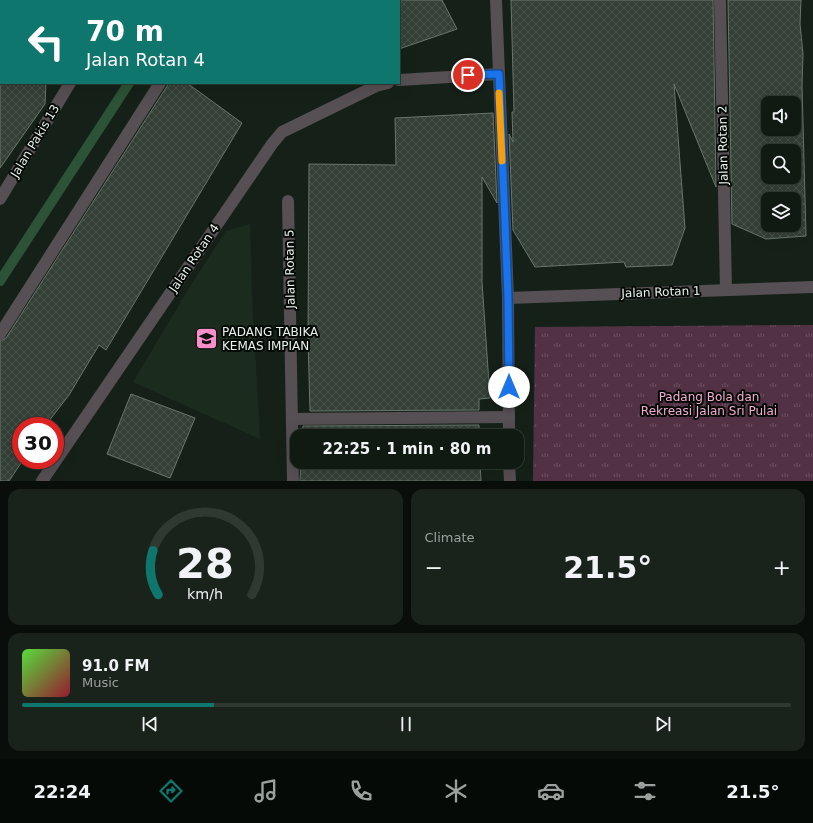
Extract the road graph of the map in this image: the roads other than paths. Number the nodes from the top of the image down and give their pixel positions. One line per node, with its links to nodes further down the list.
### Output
1 (496, 0): 3 (street)
2 (720, 0): 11 (street, Jalan Rotan 2)
3 (499, 74): 4 (street); 12 (street)
4 (400, 80)
5 (69, 84): 8 (street, Jalan Pakis 13)
6 (159, 84): 13 (street)
7 (384, 84): 18 (street, Jalan Rotan 4)
8 (0, 199)
9 (288, 201): 15 (street, Jalan Rotan 5)
10 (813, 287): 11 (street, Jalan Rotan 1)
11 (726, 290): 12 (street, Jalan Rotan 1)
12 (508, 298): 14 (street)
13 (0, 334)
14 (509, 417): 15 (street); 16 (street)
15 (292, 419): 19 (street, Jalan Rotan 5)
16 (509, 429)
17 (510, 469): 20 (street)
18 (42, 481)
19 (292, 481)
20 (510, 481)

